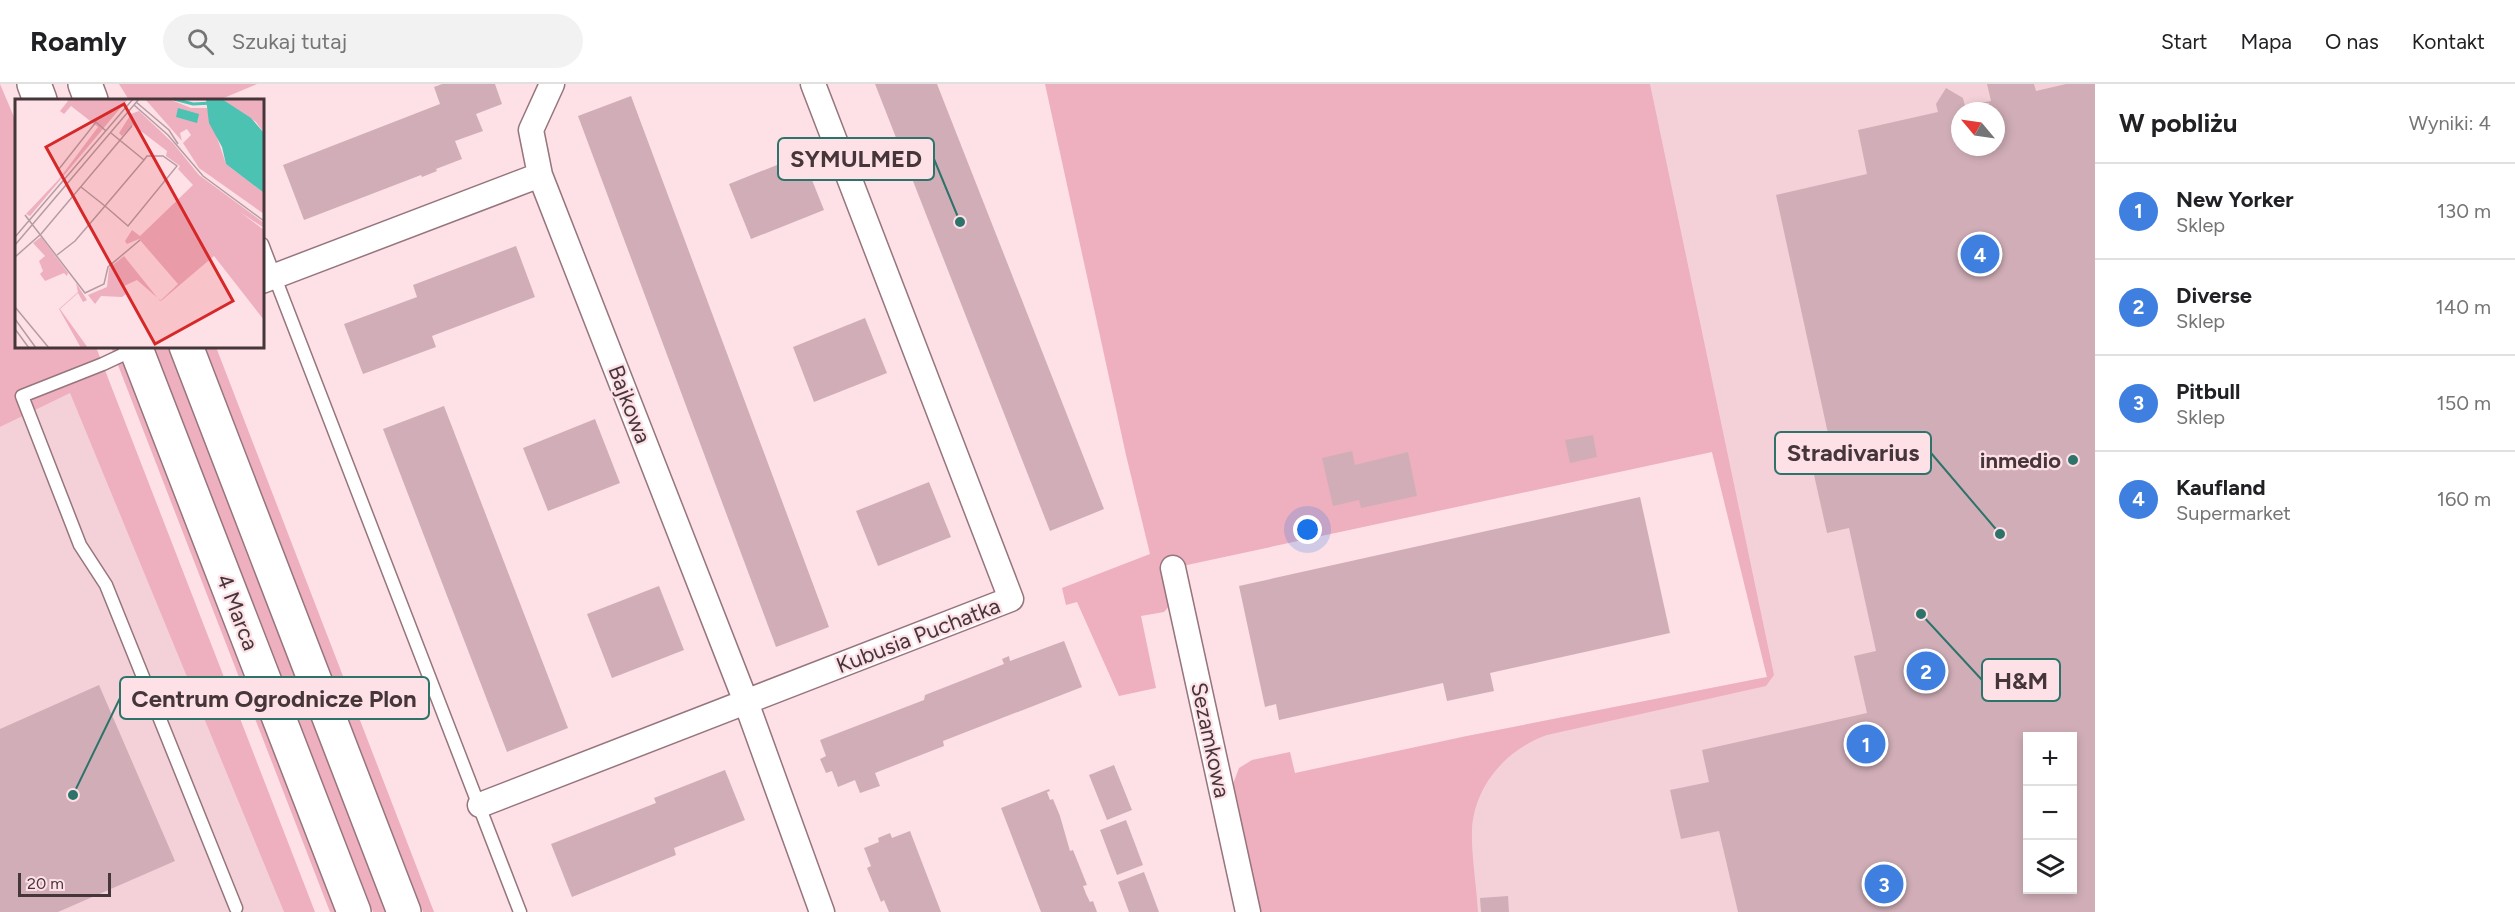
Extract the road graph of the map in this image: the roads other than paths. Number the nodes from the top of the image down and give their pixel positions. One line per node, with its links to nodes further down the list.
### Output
1 (34, 84): 5 (main road)
2 (85, 84): 6 (main road)
3 (552, 84): 7 (street)
4 (813, 84): 14 (street, Kubusia Puchatka)
5 (40, 99)
6 (91, 99)
7 (540, 175): 9 (street); 14 (street, Bajkowa)
8 (264, 255): 9 (lane)
9 (268, 278): 15 (lane)
10 (133, 348): 16 (lane)
11 (135, 348): 17 (main road, 4 Marca)
12 (187, 348): 18 (main road, 4 Marca)
13 (1173, 568): 21 (street, Sezamkowa)
14 (746, 702): 15 (street, Kubusia Puchatka); 20 (street, Bajkowa)
15 (480, 806): 19 (lane)
16 (236, 908)
17 (354, 912)
18 (404, 912)
19 (520, 912)
20 (822, 912)
21 (1248, 912)

